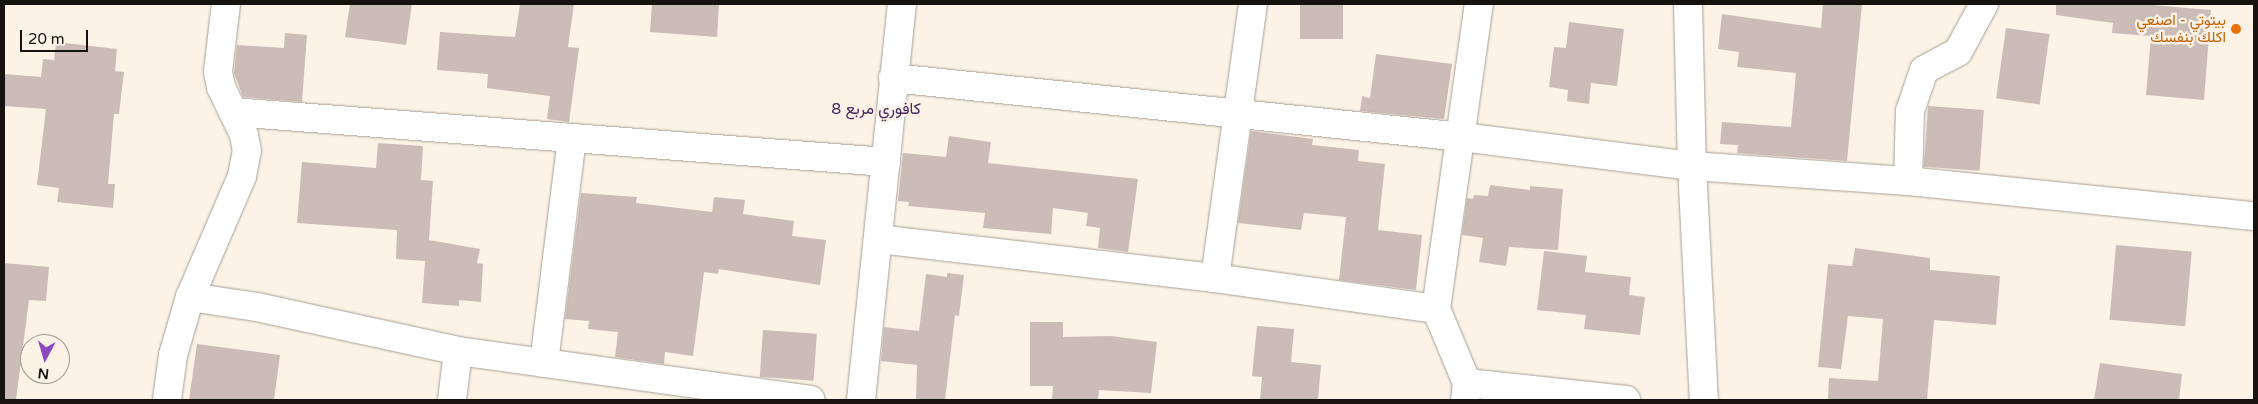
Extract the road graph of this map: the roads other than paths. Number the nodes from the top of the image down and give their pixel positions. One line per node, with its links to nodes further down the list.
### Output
1 (226, 4): 8 (street)
2 (902, 4): 7 (street)
3 (1254, 4): 9 (street)
4 (1479, 4): 10 (street)
5 (1688, 4): 13 (street)
6 (1984, 4): 14 (street)
7 (893, 78): 9 (street); 12 (street)
8 (233, 112): 11 (street); 18 (street)
9 (1236, 113): 10 (street); 17 (street)
10 (1462, 137): 13 (street); 19 (street)
11 (572, 138): 12 (street); 21 (street)
12 (886, 162): 16 (street)
13 (1692, 166): 14 (street); 28 (street)
14 (1908, 180): 15 (street)
15 (2254, 216)
16 (878, 239): 17 (street); 26 (street)
17 (1215, 278): 19 (street)
18 (190, 297): 20 (street); 23 (street)
19 (1436, 309): 22 (street)
20 (458, 351): 21 (street); 24 (street)
21 (544, 363): 25 (street)
22 (1466, 392): 27 (street)
23 (167, 400)
24 (452, 400)
25 (811, 400)
26 (861, 400)
27 (1626, 400)
28 (1704, 400)

